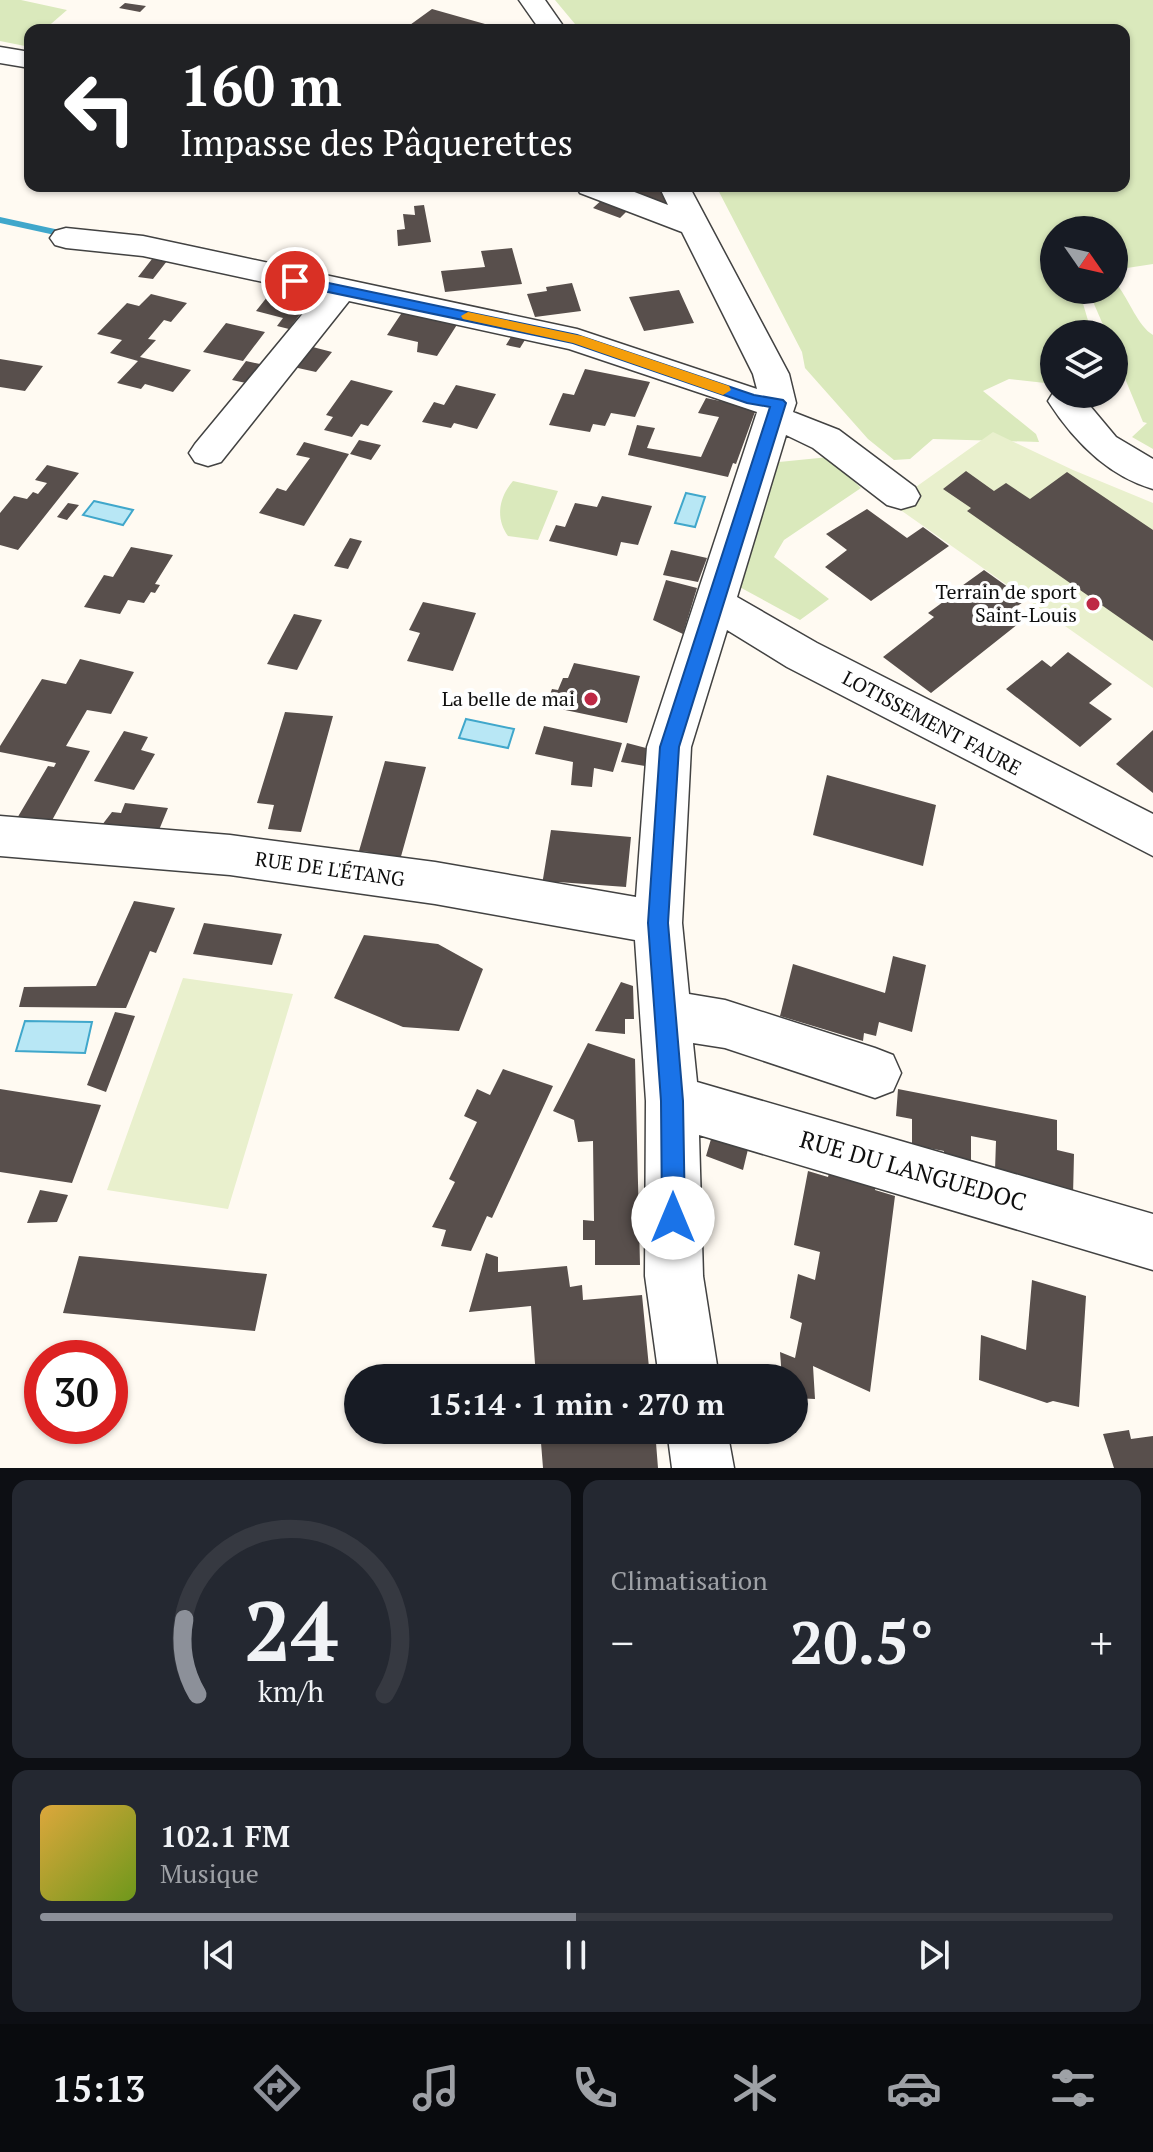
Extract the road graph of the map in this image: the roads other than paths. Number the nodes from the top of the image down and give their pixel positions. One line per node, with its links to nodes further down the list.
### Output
1 (532, 0): 2 (street)
2 (549, 24)
3 (0, 55): 4 (street)
4 (24, 59)
5 (607, 192): 7 (street)
6 (677, 192): 7 (street)
7 (692, 225): 11 (street)
8 (66, 238): 9 (street)
9 (340, 290): 11 (street); 12 (street)
10 (1072, 408): 13 (street)
11 (776, 412): 14 (street); 15 (street)
12 (208, 453)
13 (1153, 476)
14 (901, 496)
15 (714, 603): 17 (street, LOTISSEMENT FAURE); 20 (street)
16 (0, 836): 18 (street, RUE DE L'ÉTANG)
17 (1153, 836)
18 (267, 860): 19 (street); 20 (street, RUE DE L'ÉTANG)
19 (114, 873)
20 (658, 923): 21 (street)
21 (665, 1014): 22 (street); 23 (street)
22 (875, 1073)
23 (672, 1101): 24 (street, RUE DU LANGUEDOC); 25 (street)
24 (1153, 1242)
25 (687, 1364)
26 (699, 1444): 27 (street)
27 (703, 1468)

